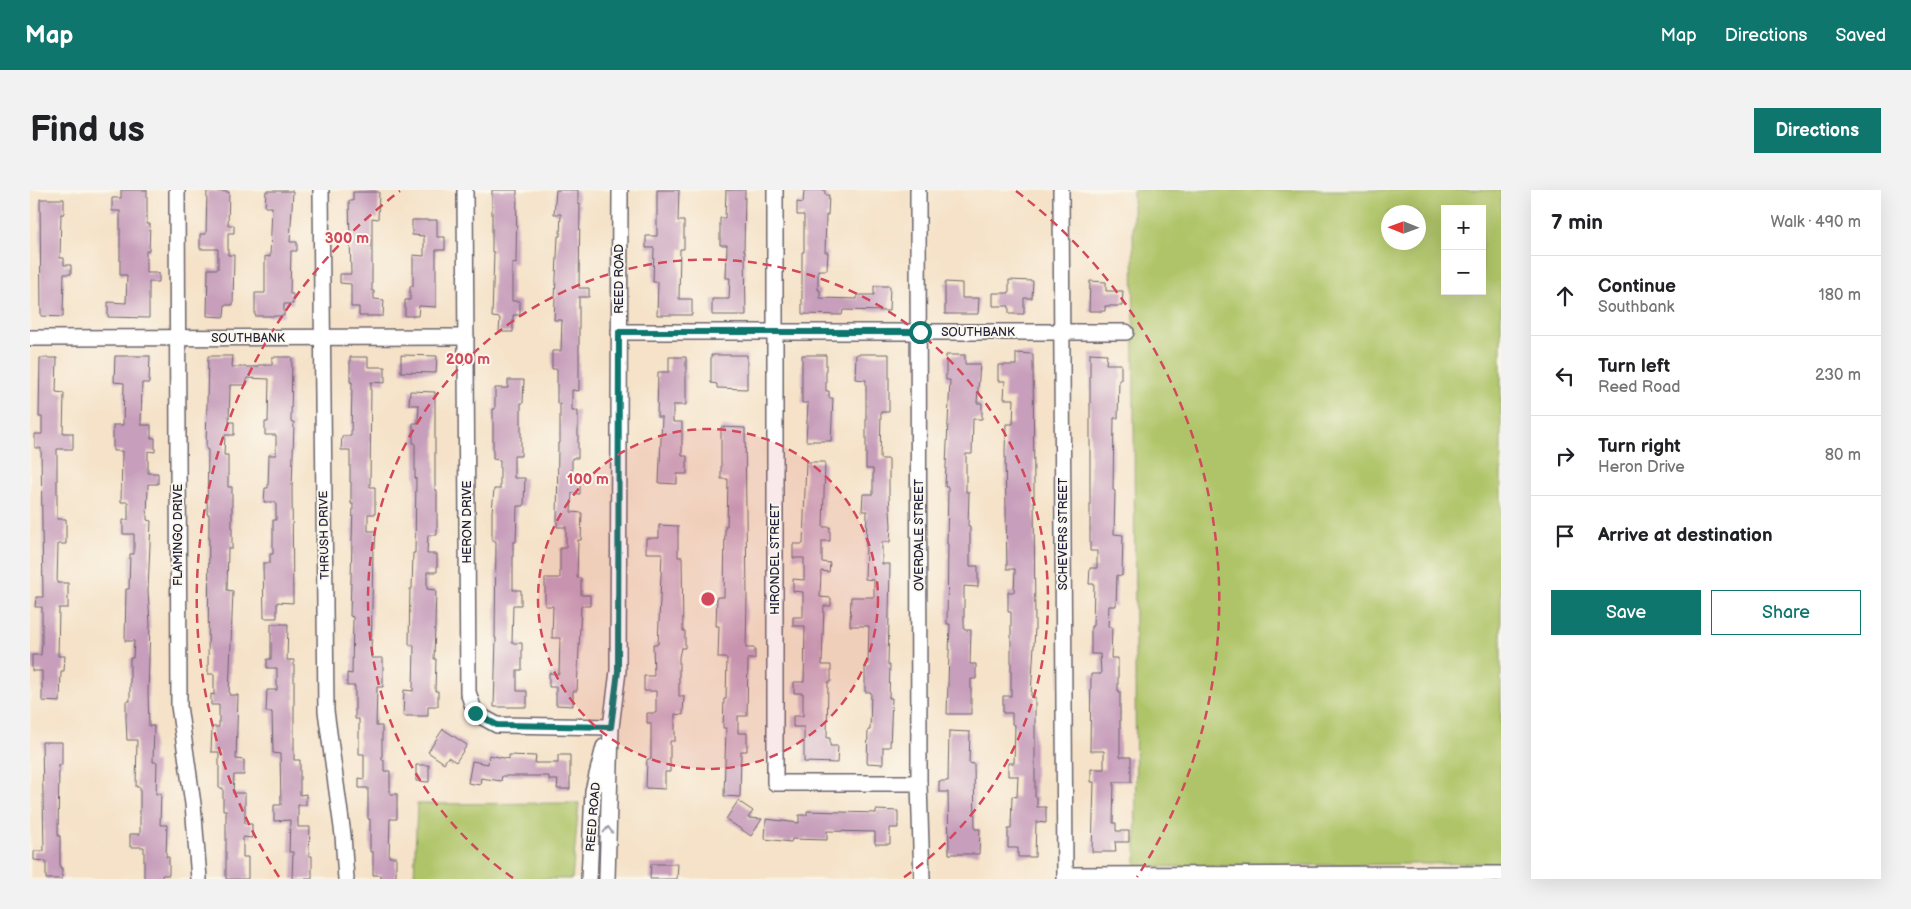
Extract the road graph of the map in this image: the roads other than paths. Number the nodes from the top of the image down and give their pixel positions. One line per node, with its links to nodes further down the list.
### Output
1 (177, 190): 16 (street, FLAMINGO DRIVE)
2 (321, 190): 13 (street, THRUSH DRIVE)
3 (465, 190): 14 (street, HERON DRIVE)
4 (620, 190): 8 (street, REED ROAD)
5 (774, 190): 9 (street, HIRONDEL STREET)
6 (918, 190): 10 (street, OVERDALE STREET)
7 (1061, 190): 11 (street, SCHEVERS STREET)
8 (619, 332): 9 (street, SOUTHBANK); 17 (street, REED ROAD)
9 (775, 332): 10 (street, SOUTHBANK); 18 (street, HIRONDEL STREET)
10 (920, 332): 11 (street, SOUTHBANK); 18 (street, OVERDALE STREET)
11 (1062, 332): 12 (street, SOUTHBANK); 20 (street, SCHEVERS STREET)
12 (1126, 332)
13 (322, 337): 14 (street, SOUTHBANK); 16 (street, SOUTHBANK); 22 (street, THRUSH DRIVE)
14 (466, 337): 17 (street, HERON DRIVE)
15 (30, 338): 16 (street, SOUTHBANK)
16 (178, 338): 21 (street, FLAMINGO DRIVE)
17 (611, 727): 23 (street, REED ROAD); 24 (street, REED ROAD, one-way to 17)
18 (919, 783): 25 (street, OVERDALE STREET)
19 (1501, 874): 20 (street)
20 (1065, 877)
21 (199, 879)
22 (346, 879)
23 (589, 879)
24 (607, 879)
25 (922, 879)

